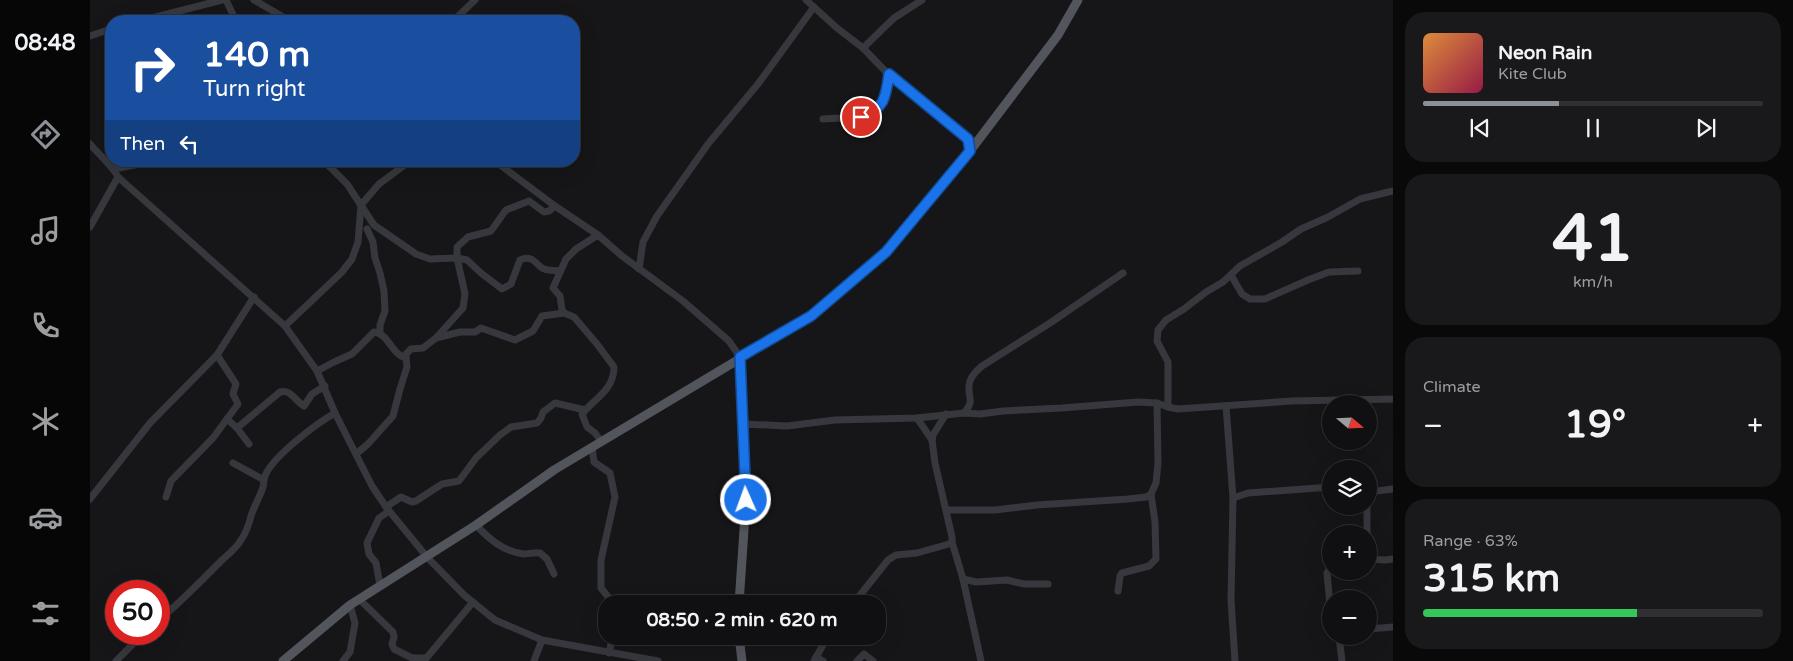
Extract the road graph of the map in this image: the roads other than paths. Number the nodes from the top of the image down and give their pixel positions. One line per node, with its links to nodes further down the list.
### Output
1 (222, 0): 9 (street)
2 (226, 0): 10 (street)
3 (254, 0): 11 (street)
4 (475, 0): 12 (street)
5 (806, 0): 8 (street)
6 (922, 0): 15 (street)
7 (1078, 0): 19 (main road)
8 (814, 6): 15 (street); 36 (street)
9 (163, 15)
10 (233, 15)
11 (280, 15)
12 (459, 15)
13 (105, 31): 14 (street)
14 (90, 36)
15 (863, 48): 16 (street)
16 (889, 74): 17 (street); 19 (street)
17 (823, 118)
18 (90, 144): 20 (street)
19 (970, 151): 48 (main road)
20 (105, 162)
21 (112, 167): 26 (street)
22 (124, 167): 26 (street)
23 (333, 167): 29 (street)
24 (402, 167): 29 (street)
25 (503, 167): 30 (street)
26 (114, 169): 27 (street)
27 (118, 177): 32 (street); 41 (street)
28 (1393, 191): 40 (street)
29 (361, 205): 31 (street); 33 (street)
30 (555, 206): 34 (street); 35 (street)
31 (374, 225): 33 (street); 35 (street)
32 (90, 228)
33 (363, 230): 43 (street); 44 (street)
34 (598, 235): 36 (street); 37 (street)
35 (456, 258): 37 (street); 45 (street)
36 (639, 269): 48 (street)
37 (560, 271): 42 (street)
38 (1358, 271): 40 (street)
39 (1123, 273): 57 (street)
40 (1230, 275): 54 (street)
41 (254, 297): 43 (street); 46 (street)
42 (564, 313): 45 (street); 55 (street)
43 (285, 326): 49 (street)
44 (380, 333): 47 (street); 49 (street)
45 (436, 338): 47 (street)
46 (217, 354): 60 (street); 76 (street)
47 (406, 356): 67 (street)
48 (740, 357): 61 (main road); 64 (main road)
49 (317, 371): 50 (street)
50 (325, 386): 56 (street); 62 (street)
51 (1393, 399): 53 (street)
52 (1157, 403): 54 (street); 57 (street); 73 (street)
53 (1226, 406): 54 (street); 75 (street)
54 (1168, 407)
55 (585, 410): 64 (street); 77 (street)
56 (335, 413): 67 (street); 69 (street)
57 (964, 413): 58 (street)
58 (946, 414): 59 (street); 63 (street)
59 (917, 418): 61 (street); 63 (street)
60 (227, 420): 62 (street); 74 (street)
61 (743, 424): 90 (main road)
62 (237, 428): 65 (street)
63 (932, 440): 78 (street)
64 (601, 442): 66 (main road)
65 (249, 444)
66 (592, 447): 79 (main road); 89 (street)
67 (356, 454): 77 (street)
68 (233, 463): 69 (street)
69 (264, 480): 95 (street)
70 (1322, 488): 75 (street)
71 (1393, 489): 72 (street)
72 (1377, 491)
73 (1151, 494): 78 (street); 88 (street)
74 (166, 497)
75 (1233, 498): 117 (street)
76 (90, 499)
77 (387, 509): 81 (street); 87 (street)
78 (947, 510): 80 (street)
79 (476, 525): 81 (main road); 84 (street)
80 (952, 542): 85 (street); 91 (street)
81 (427, 557): 87 (main road); 93 (street)
82 (1393, 559): 83 (street)
83 (1377, 560)
84 (554, 574)
85 (963, 578): 86 (street); 116 (street)
86 (1048, 584)
87 (380, 585): 92 (main road)
88 (1118, 591)
89 (607, 595)
90 (741, 595)
91 (860, 595)
92 (359, 599): 94 (main road); 106 (street)
93 (473, 602): 98 (street); 106 (street)
94 (350, 605): 108 (main road); 109 (street)
95 (170, 611)
96 (1393, 627): 97 (street)
97 (1377, 629)
98 (542, 640): 104 (street); 110 (street)
99 (132, 645): 107 (street)
100 (611, 645): 104 (street)
101 (740, 645): 112 (main road)
102 (823, 645): 105 (street)
103 (1340, 645): 118 (street)
104 (609, 653): 111 (street)
105 (815, 659): 113 (street)
106 (425, 660)
107 (116, 661)
108 (283, 661)
109 (344, 661)
110 (534, 661)
111 (658, 661)
112 (742, 661)
113 (823, 661)
114 (857, 661): 115 (street)
115 (873, 661)
116 (981, 661)
117 (1235, 661)
118 (1342, 661)

